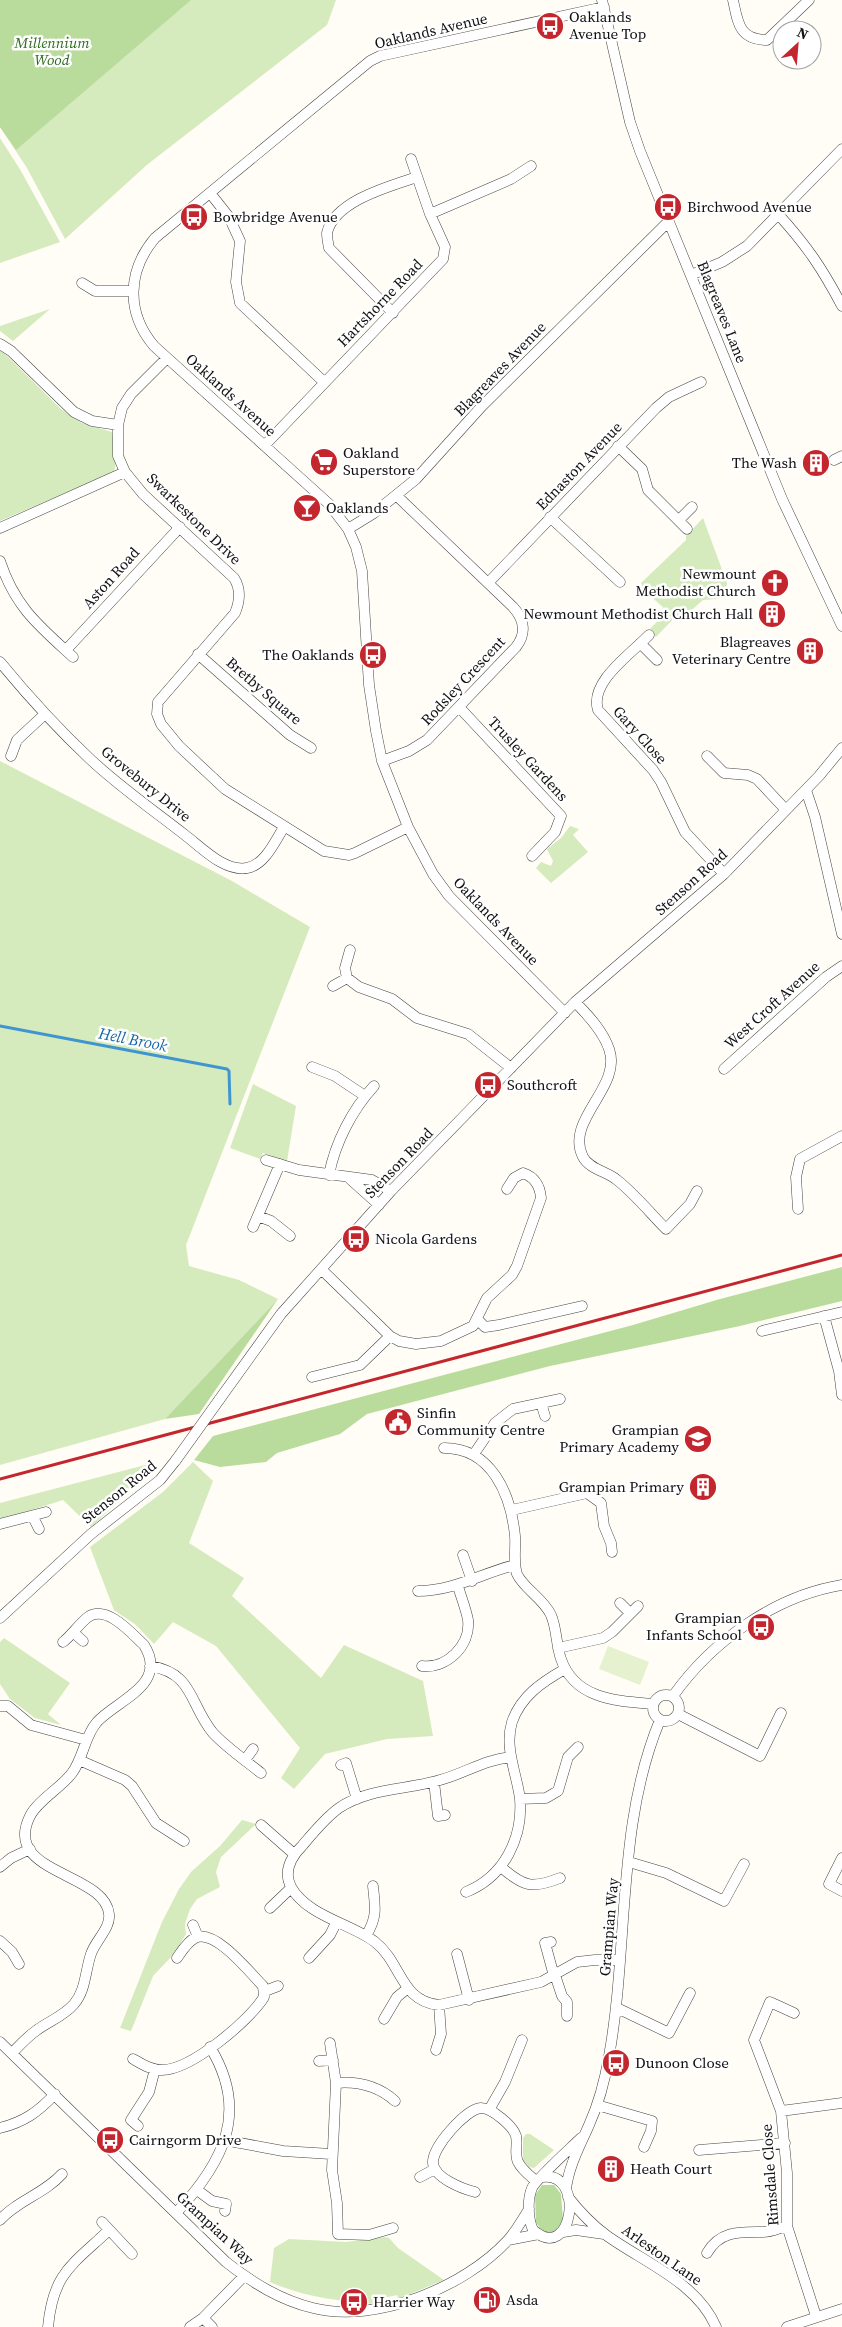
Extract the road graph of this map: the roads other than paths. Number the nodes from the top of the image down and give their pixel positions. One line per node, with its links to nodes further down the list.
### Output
1 (733, 0): 2 (street)
2 (809, 0)
3 (603, 4): 8 (street, Oaklands Avenue); 11 (street, Blagreaves Lane)
4 (842, 149): 10 (street)
5 (411, 159): 7 (street, Hartshorne Road)
6 (531, 166): 9 (street)
7 (417, 177): 9 (street, Hartshorne Road); 16 (street)
8 (210, 193): 14 (street, Oaklands Avenue); 19 (street)
9 (430, 214): 16 (street, Hartshorne Road)
10 (778, 214): 12 (street); 15 (street)
11 (668, 222): 12 (street, Blagreaves Lane); 25 (street, Blagreaves Avenue)
12 (691, 275): 36 (street, Blagreaves Lane)
13 (82, 283): 14 (street)
14 (133, 291): 18 (street, Oaklands Avenue)
15 (842, 306)
16 (393, 313): 19 (street, Hartshorne Road)
17 (0, 344): 21 (street)
18 (167, 358): 21 (street, Swarkestone Drive); 22 (street, Oaklands Avenue)
19 (324, 382): 22 (street, Hartshorne Road)
20 (701, 382): 23 (street, Ednaston Avenue)
21 (118, 424): 24 (street, Swarkestone Drive)
22 (265, 445): 31 (street, Oaklands Avenue)
23 (618, 446): 27 (street, Ednaston Avenue); 28 (street)
24 (125, 472): 29 (street, Swarkestone Drive); 30 (street)
25 (397, 496): 31 (street, Blagreaves Avenue); 35 (street, Rodsley Crescent)
26 (692, 507): 28 (street)
27 (550, 517): 34 (street); 35 (street, Ednaston Avenue)
28 (678, 520): 32 (street)
29 (180, 527): 33 (street, Aston Road); 39 (street, Swarkestone Drive)
30 (0, 528)
31 (348, 529): 48 (street, Oaklands Avenue)
32 (687, 529)
33 (0, 561)
34 (620, 582)
35 (488, 583): 42 (street, Rodsley Crescent)
36 (842, 626)
37 (649, 635): 38 (street, Gary Close)
38 (640, 644): 40 (street); 54 (street, Gary Close)
39 (198, 654): 44 (street, Bretby Square); 51 (street, Swarkestone Drive)
40 (657, 660)
41 (0, 662): 43 (street, Grovebury Drive)
42 (459, 707): 48 (street, Rodsley Crescent); 53 (street, Trusley Gardens)
43 (45, 714): 46 (street); 51 (street, Grovebury Drive)
44 (311, 748)
45 (842, 748): 49 (street, Stenson Road)
46 (11, 756)
47 (707, 756): 50 (street)
48 (382, 761): 52 (street, Oaklands Avenue)
49 (806, 790): 50 (street, Stenson Road); 55 (street)
50 (786, 810): 54 (street, Stenson Road)
51 (284, 827): 52 (street, Swarkestone Drive)
52 (408, 827): 61 (street, Oaklands Avenue)
53 (532, 856)
54 (724, 874): 60 (street, Stenson Road)
55 (842, 934)
56 (350, 950): 58 (street)
57 (842, 966): 64 (street, West Croft Avenue)
58 (347, 978): 59 (street); 63 (street)
59 (333, 986)
60 (576, 1002): 61 (street, Stenson Road); 74 (street)
61 (565, 1013): 63 (street, Stenson Road)
62 (313, 1066): 66 (street)
63 (511, 1068): 73 (street, Stenson Road)
64 (724, 1069)
65 (374, 1086): 66 (street)
66 (365, 1096): 70 (street)
67 (842, 1136): 76 (street)
68 (266, 1160): 69 (street)
69 (280, 1164): 70 (street); 77 (street)
70 (329, 1175): 71 (street)
71 (350, 1178): 73 (street); 75 (street)
72 (508, 1189): 84 (street)
73 (391, 1191): 75 (street, Stenson Road)
74 (697, 1191)
75 (378, 1205): 80 (street, Stenson Road)
76 (798, 1209)
77 (258, 1216): 78 (street); 79 (street)
78 (254, 1227)
79 (290, 1236)
80 (321, 1269): 86 (street); 107 (street, Stenson Road, bridge)
81 (582, 1306): 84 (street)
82 (842, 1312): 83 (street)
83 (824, 1316): 85 (street); 88 (street)
84 (477, 1319): 86 (street)
85 (762, 1331)
86 (390, 1336): 87 (street)
87 (312, 1377)
88 (842, 1395)
89 (560, 1399): 90 (street)
90 (541, 1403): 91 (street); 93 (street)
91 (545, 1416)
92 (444, 1448): 93 (street)
93 (474, 1454): 94 (street)
94 (512, 1510): 99 (street); 101 (street)
95 (46, 1512): 96 (street)
96 (33, 1517): 97 (street); 98 (street)
97 (0, 1524)
98 (39, 1528)
99 (612, 1552)
100 (462, 1555): 102 (street)
101 (515, 1565): 102 (street); 111 (street)
102 (472, 1581): 104 (street)
103 (842, 1585): 115 (street)
104 (458, 1586): 105 (street); 113 (street)
105 (418, 1591)
106 (620, 1603): 111 (street)
107 (0, 1618)
108 (74, 1633): 109 (street); 110 (street); 112 (street)
109 (83, 1641)
110 (63, 1642)
111 (558, 1648): 114 (street)
112 (150, 1666): 121 (street); 126 (street)
113 (422, 1666)
114 (565, 1669): 116 (street); 124 (street)
115 (673, 1696): 116 (street); 119 (street)
116 (654, 1704): 120 (street)
117 (0, 1706): 121 (street)
118 (781, 1713): 119 (street)
119 (678, 1714): 120 (street)
120 (660, 1720): 138 (street, Grampian Way)
121 (86, 1740): 125 (street)
122 (578, 1747): 130 (street)
123 (253, 1749): 126 (street)
124 (511, 1757): 129 (street); 130 (street)
125 (79, 1760): 134 (street); 135 (street)
126 (245, 1760): 128 (street)
127 (341, 1764): 131 (street)
128 (261, 1772)
129 (434, 1782): 131 (street); 132 (street)
130 (520, 1798): 141 (street)
131 (357, 1799): 136 (street)
132 (445, 1815)
133 (260, 1825): 136 (street)
134 (184, 1841)
135 (30, 1849): 140 (street); 175 (street)
136 (294, 1854): 144 (street)
137 (842, 1858): 145 (street)
138 (629, 1862): 139 (street); 157 (street, Grampian Way)
139 (744, 1864)
140 (0, 1867)
141 (501, 1868): 142 (street); 146 (street)
142 (560, 1878)
143 (373, 1886): 150 (street)
144 (291, 1888): 147 (street); 148 (street)
145 (842, 1891)
146 (466, 1892)
147 (270, 1908)
148 (336, 1923): 150 (street); 156 (street)
149 (193, 1925): 151 (street)
150 (366, 1936): 161 (street)
151 (198, 1937): 155 (street); 162 (street)
152 (0, 1941): 158 (street)
153 (551, 1942): 159 (street)
154 (457, 1954): 164 (street)
155 (177, 1958)
156 (309, 1958)
157 (620, 1960): 159 (street); 166 (street, Grampian Way)
158 (19, 1964)
159 (555, 1976): 164 (street); 168 (street)
160 (278, 1986): 162 (street)
161 (408, 1988): 165 (street); 169 (street)
162 (265, 1990): 173 (street)
163 (690, 1993): 166 (street)
164 (469, 2000): 165 (street)
165 (439, 2005): 174 (street)
166 (617, 2008): 184 (street, Grampian Way)
167 (794, 2013): 186 (street, Rimsdale Close)
168 (567, 2016)
169 (384, 2019)
170 (522, 2040): 185 (street)
171 (0, 2042): 175 (street, Grampian Way)
172 (330, 2043): 177 (street)
173 (210, 2047): 179 (street); 190 (street)
174 (436, 2050)
175 (12, 2053): 181 (street, Grampian Way)
176 (133, 2059): 179 (street)
177 (333, 2060): 178 (street); 180 (street)
178 (318, 2061)
179 (156, 2069): 187 (street)
180 (336, 2083): 182 (street); 194 (street)
181 (54, 2094): 188 (street); 204 (street, Grampian Way)
182 (395, 2101)
183 (842, 2104): 186 (street)
184 (597, 2105): 189 (street, Grampian Way); 192 (street)
185 (489, 2110): 195 (street); 198 (street)
186 (781, 2112): 191 (street, Rimsdale Close)
187 (138, 2126)
188 (0, 2128)
189 (584, 2135): 198 (street, Grampian Way); 201 (street, Grampian Way)
190 (224, 2140): 194 (street); 199 (street)
191 (784, 2144): 193 (street); 206 (street, Rimsdale Close)
192 (644, 2147)
193 (699, 2150)
194 (332, 2154): 207 (street)
195 (434, 2169): 197 (street); 200 (street)
196 (62, 2174): 205 (street)
197 (420, 2176)
198 (539, 2179): 201 (street); 202 (street)
199 (197, 2190): 203 (street); 204 (street)
200 (475, 2192)
201 (567, 2192): 208 (street); 210 (street, Arleston Lane)
202 (529, 2208): 209 (street); 211 (street, Grampian Way)
203 (225, 2211)
204 (176, 2213): 214 (street, Grampian Way)
205 (0, 2220)
206 (787, 2226): 212 (street); 216 (street, Rimsdale Close)
207 (392, 2228)
208 (563, 2232): 209 (street); 210 (street, Arleston Lane)
209 (539, 2234): 211 (street, Grampian Way)
210 (606, 2234): 221 (street, Arleston Lane)
211 (508, 2240): 214 (street, Grampian Way)
212 (707, 2253)
213 (132, 2254): 218 (street)
214 (244, 2276): 217 (street)
215 (842, 2309): 216 (street)
216 (816, 2316): 222 (street)
217 (203, 2318): 219 (street); 220 (street)
218 (48, 2327)
219 (190, 2327)
220 (212, 2327)
221 (716, 2327)
222 (787, 2327)

